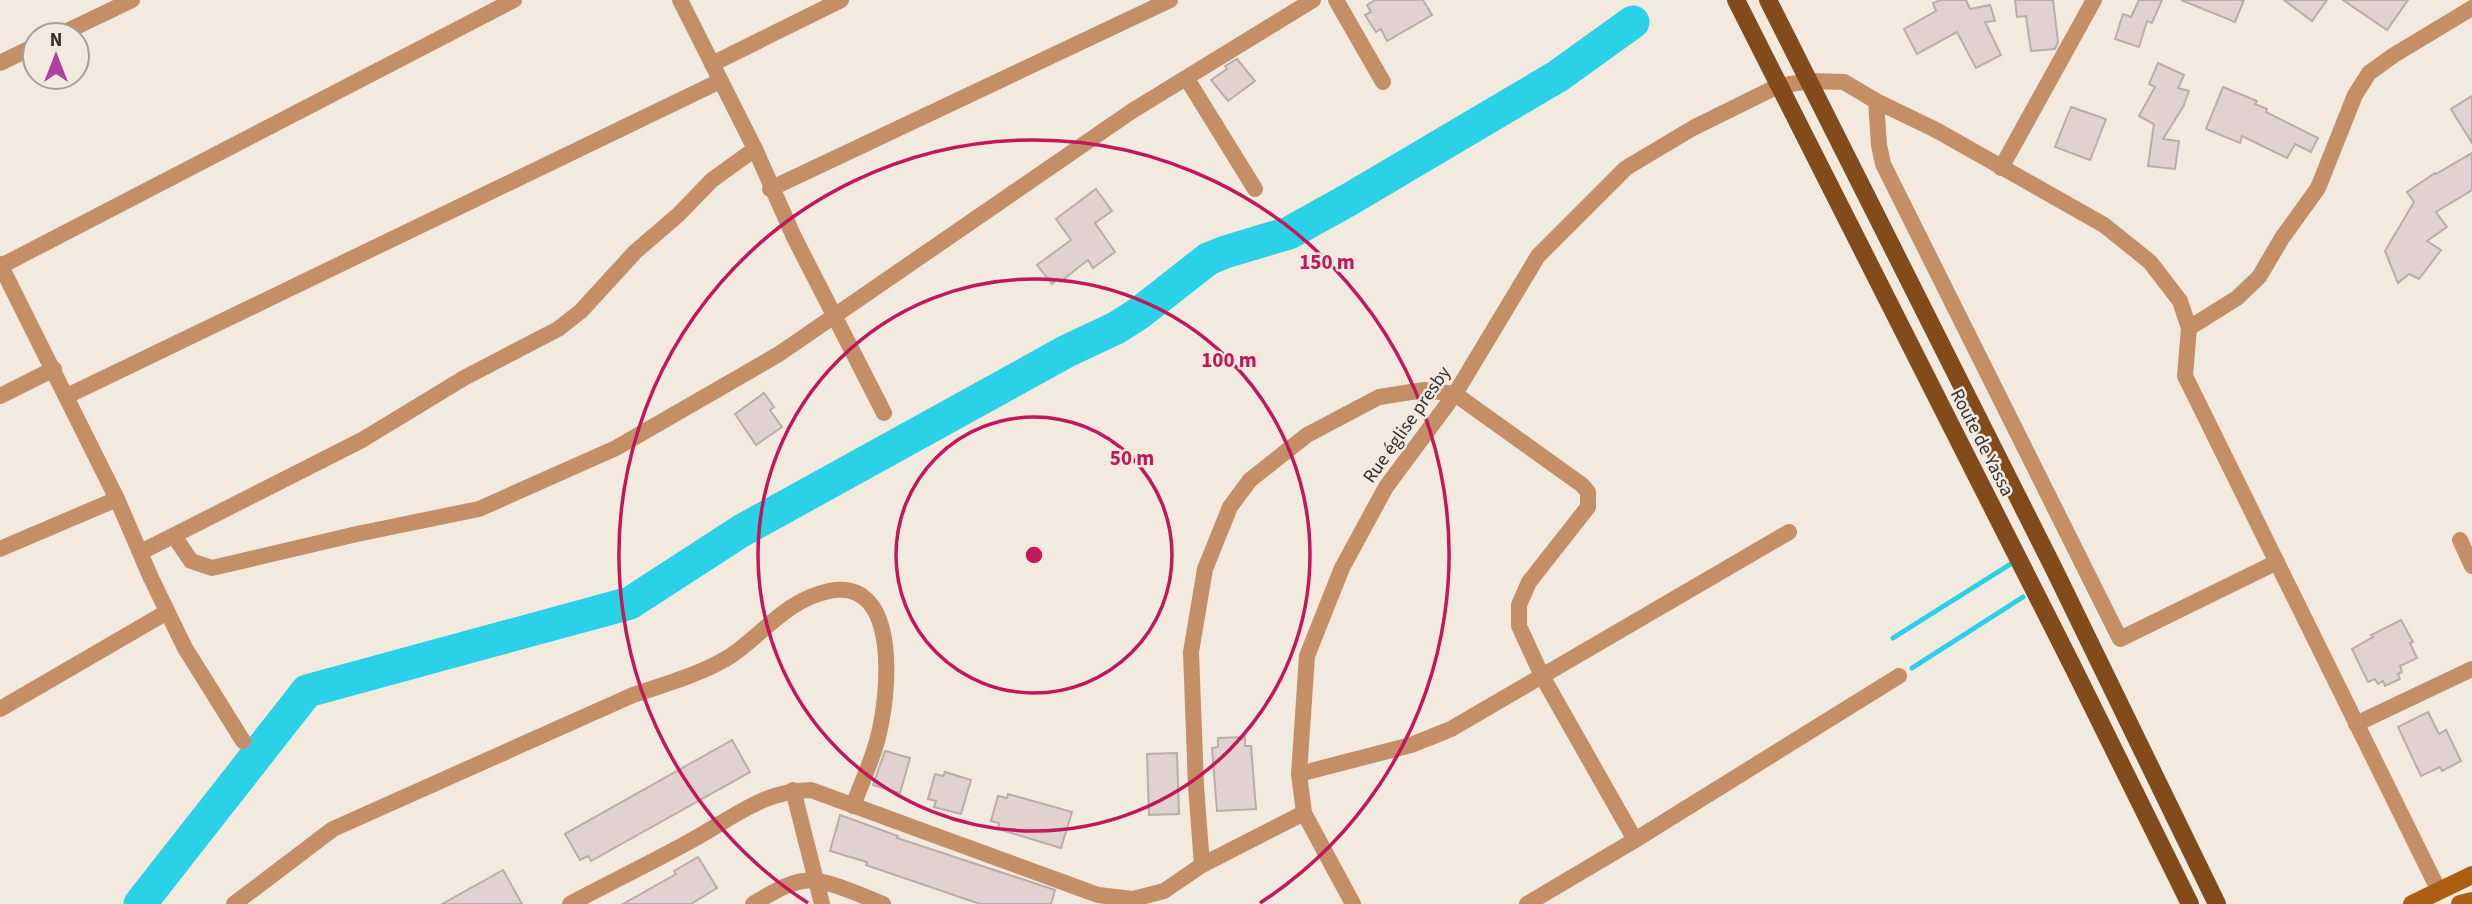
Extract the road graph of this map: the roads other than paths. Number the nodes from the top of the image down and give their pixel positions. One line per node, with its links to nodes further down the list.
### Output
1 (132, 0): 12 (street)
2 (514, 0): 26 (street)
3 (680, 0): 15 (street)
4 (841, 0): 15 (street)
5 (1170, 0): 24 (street)
6 (1313, 0): 16 (street)
7 (1336, 0): 19 (street)
8 (1736, 0): 20 (main road, Route de Yassa)
9 (1768, 0): 18 (main road, Route de Yassa)
10 (2094, 0): 23 (street)
11 (2472, 8): 28 (street)
12 (88, 21)
13 (21, 53): 14 (street)
14 (0, 63)
15 (712, 64): 17 (street)
16 (1187, 79): 25 (street); 27 (street)
17 (720, 81): 22 (street); 32 (street)
18 (1810, 81): 20 (street, Rue église presby); 21 (street, Rue église presby); 42 (main road, Route de Yassa)
19 (1383, 82)
20 (1779, 86): 30 (street, Rue église presby); 43 (main road, Route de Yassa)
21 (1876, 101): 23 (street, Rue église presby); 40 (street)
22 (755, 149): 24 (street); 36 (street)
23 (2001, 168): 28 (street, Rue église presby)
24 (771, 189): 27 (street)
25 (1255, 189)
26 (1, 265): 29 (street)
27 (835, 314): 33 (street); 36 (street)
28 (2189, 328): 40 (street)
29 (54, 369): 31 (street); 32 (street)
30 (1455, 394): 46 (street); 51 (street, Rue église presby); 56 (street)
31 (0, 396)
32 (67, 396): 34 (street)
33 (884, 413)
34 (117, 499): 38 (street); 39 (street)
35 (1789, 532): 46 (street)
36 (173, 536): 39 (street)
37 (2460, 540): 41 (street)
38 (0, 549)
39 (141, 552): 44 (street)
40 (2277, 562): 49 (street)
41 (2472, 566)
42 (2054, 569): 43 (main road); 69 (main road, Route de Yassa)
43 (2031, 582): 68 (main road, Route de Yassa)
44 (167, 612): 48 (street); 50 (street)
45 (2472, 669): 49 (street)
46 (1542, 676): 51 (street); 55 (street)
47 (1899, 676): 55 (street)
48 (0, 709)
49 (2356, 724): 59 (street)
50 (243, 741)
51 (1299, 774): 54 (street, Rue église presby)
52 (793, 790): 53 (street); 58 (street); 62 (street)
53 (853, 806): 56 (street); 61 (street)
54 (1304, 813): 56 (street); 66 (street, Rue église presby)
55 (1635, 840): 67 (street)
56 (1202, 865)
57 (2472, 875): 59 (main road)
58 (816, 880): 63 (street); 64 (street); 65 (street)
59 (2439, 891): 70 (main road)
60 (2472, 901): 71 (main road)
61 (234, 904)
62 (570, 904)
63 (753, 904)
64 (822, 904)
65 (883, 904)
66 (1353, 904)
67 (1527, 904)
68 (2190, 904)
69 (2217, 904)
70 (2412, 904)
71 (2460, 904)

